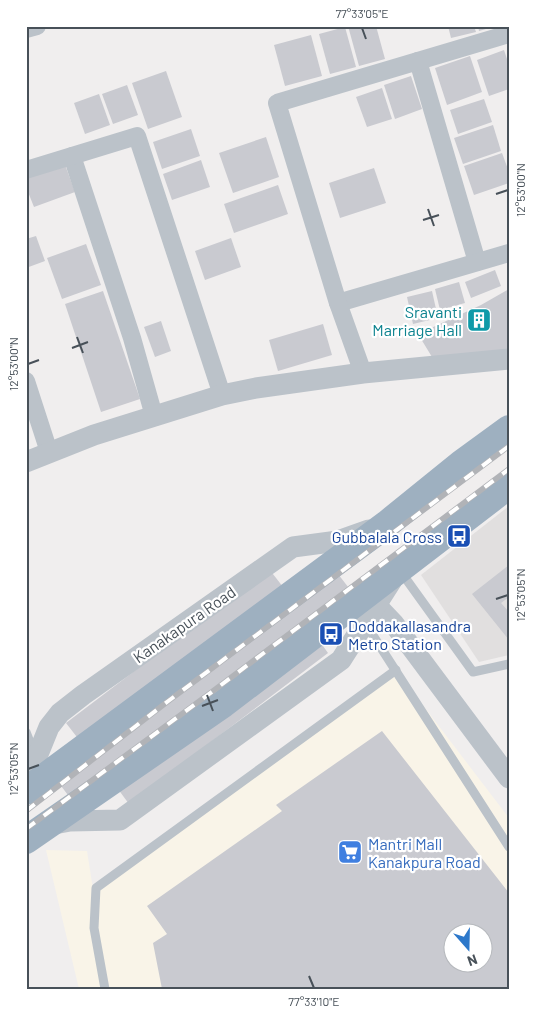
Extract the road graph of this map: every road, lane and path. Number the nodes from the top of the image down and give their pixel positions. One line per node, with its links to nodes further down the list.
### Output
1 (37, 26): 2 (street)
2 (26, 29)
3 (509, 34): 4 (street)
4 (418, 61): 8 (street); 9 (street)
5 (72, 156): 6 (street); 13 (street); 14 (street)
6 (26, 170)
7 (509, 253): 8 (street)
8 (477, 262): 9 (street)
9 (338, 303): 11 (street)
10 (509, 359): 11 (street)
11 (364, 373): 13 (street)
12 (26, 381): 16 (street)
13 (222, 395): 14 (street)
14 (154, 416): 16 (street)
15 (509, 429): 19 (highway, Kanakapura Road)
16 (49, 452): 17 (street)
17 (26, 462)
18 (509, 485): 20 (highway)
19 (387, 524): 26 (highway, Kanakapura Road); 26 (street, Kanakapura Road)
20 (400, 570): 21 (street); 23 (lane); 28 (highway)
21 (376, 605): 22 (street); 27 (street)
22 (365, 623): 24 (lane); 28 (street)
23 (509, 664)
24 (396, 670): 29 (lane); 30 (lane)
25 (26, 732): 26 (lane)
26 (34, 776)
27 (509, 778)
28 (37, 833)
29 (509, 847)
30 (104, 989)

